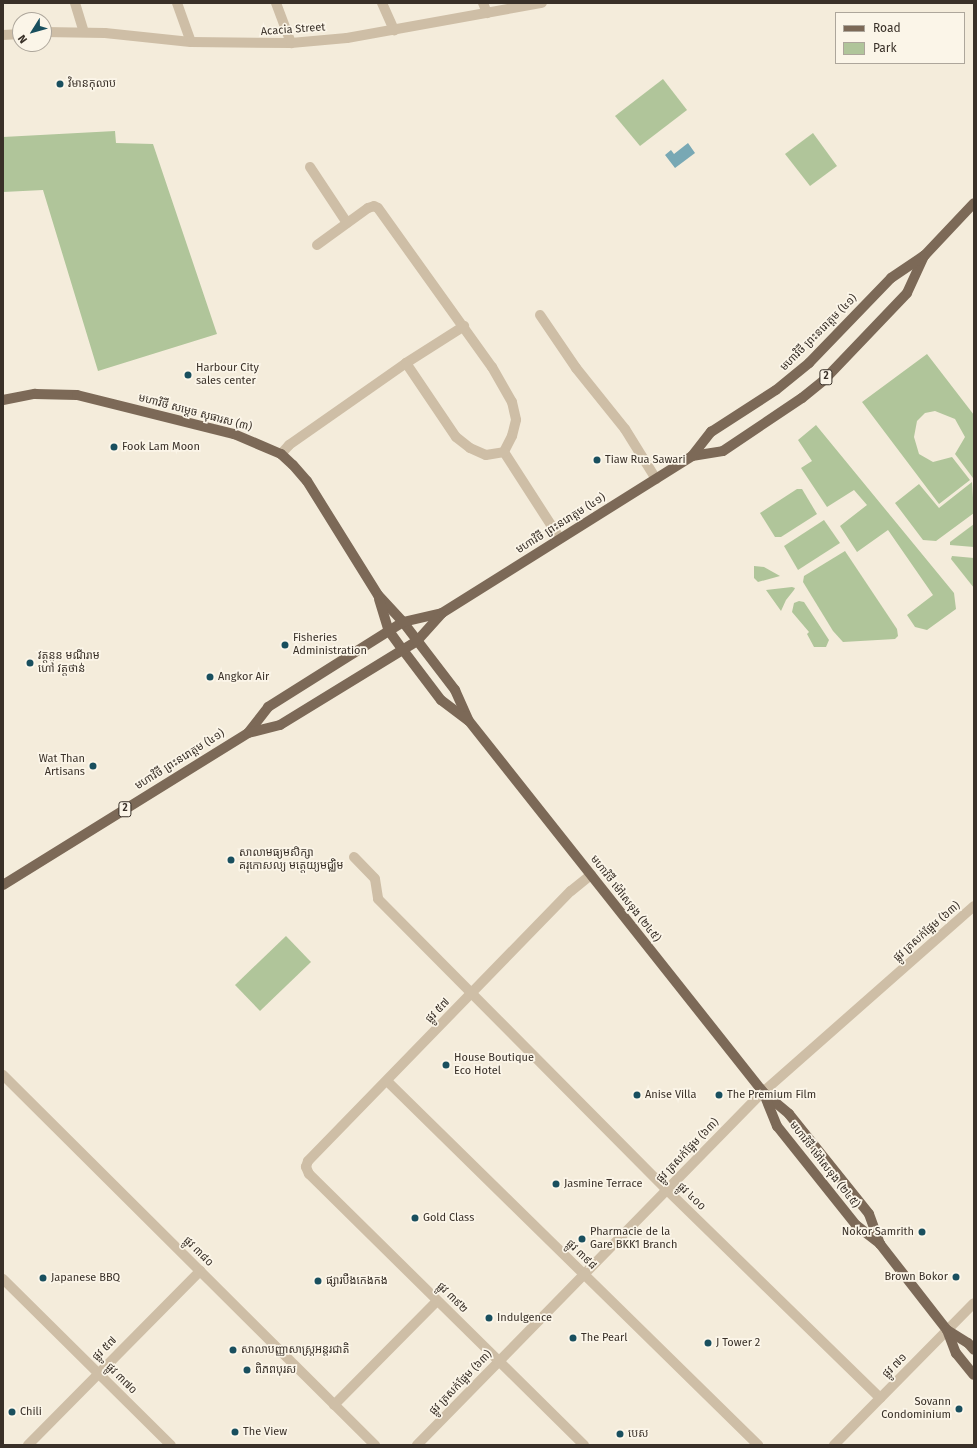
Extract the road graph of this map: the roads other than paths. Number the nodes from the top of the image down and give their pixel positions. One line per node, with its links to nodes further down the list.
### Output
1 (74, 3): 10 (street)
2 (177, 3): 11 (street)
3 (276, 3): 12 (street)
4 (382, 3): 8 (street)
5 (482, 3): 7 (street)
6 (542, 3): 7 (street, Acacia Street)
7 (487, 13): 8 (street, Acacia Street)
8 (394, 30): 12 (street, Acacia Street)
9 (52, 32): 10 (street, Acacia Street)
10 (84, 32): 11 (street, Acacia Street)
11 (191, 42): 12 (street, Acacia Street)
12 (291, 43)
13 (310, 167): 15 (street)
14 (974, 203): 17 (main road, មហាវិថី ព្រះនរោត្តម (៤១) / 2)
15 (347, 224): 16 (street); 19 (street)
16 (317, 245)
17 (925, 255): 24 (main road, មហាវិថី ព្រះនរោត្តម (៤១) / 2); 24 (main road, មហាវិថី ព្រះនរោត្តម (៤១) / 2)
18 (540, 315): 25 (street)
19 (464, 326): 20 (street); 22 (street)
20 (406, 364): 22 (street); 23 (street)
21 (3, 400): 23 (main road, មហាវិថី សម្តេច សុធារស (៣))
22 (504, 452): 26 (street)
23 (281, 454): 27 (main road, មហាវិថី សម្តេច សុធារស (៣))
24 (692, 456): 25 (main road, មហាវិថី ព្រះនរោត្តម (៤១) / 2)
25 (656, 479): 26 (main road, មហាវិថី ព្រះនរោត្តម (៤១) / 2)
26 (560, 539): 28 (main road, មហាវិថី ព្រះនរោត្តម (៤១) / 2)
27 (378, 595): 29 (main road, មហាវិថី សម្តេច សុធារស (៣)); 30 (main road, មហាវិថី សម្តេច សុធារស (៣))
28 (442, 612): 29 (main road, មហាវិថី ព្រះនរោត្តម (៤១) / 2); 31 (main road, មហាវិថី ព្រះនរោត្តម (៤១) / 2)
29 (403, 622): 30 (main road, មហាវិថី ព្រះនរោត្តម (៤១) / 2); 31 (main road, មហាវិថី សម្តេច សុធារស (៣))
30 (389, 631): 32 (main road, មហាវិថី សម្តេច សុធារស (៣)); 34 (main road, មហាវិថី ព្រះនរោត្តម (៤១) / 2)
31 (417, 641): 32 (main road, មហាវិថី ព្រះនរោត្តម (៤១) / 2); 33 (main road, មហាវិថី ម៉ៅសេទុង (២៤៥))
32 (402, 650): 33 (main road, មហាវិថី ម៉ៅសេទុង (២៤៥)); 34 (main road, មហាវិថី ព្រះនរោត្តម (៤១) / 2)
33 (469, 721): 36 (main road, មហាវិថី ម៉ៅសេទុង (២៤៥))
34 (248, 733): 37 (main road, មហាវិថី ព្រះនរោត្តម (៤១) / 2)
35 (354, 857): 39 (street, ផ្លូវ ៤០០)
36 (591, 875): 39 (street, ផ្លូវ ៥៧); 42 (main road, មហាវិថី ម៉ៅសេទុង (២៤៥))
37 (3, 885)
38 (974, 906): 42 (street, ផ្លូវ ត្រសក់ផ្អែម (៦៣))
39 (471, 994): 41 (street, ផ្លូវ ៥៧); 44 (street, ផ្លូវ ៤០០)
40 (3, 1075): 46 (street, ផ្លូវ ៣៨០)
41 (387, 1081): 43 (street, ផ្លូវ ៥៧); 47 (street, ផ្លូវ ៣៩៨)
42 (763, 1092): 44 (street, ផ្លូវ ត្រសក់ផ្អែម (៦៣)); 45 (main road, មហាវិថី ម៉ៅសេទុង (២៤៥)); 45 (main road, មហាវិថី ម៉ៅសេទុង (២៤៥))
43 (306, 1167): 49 (street, ផ្លូវ ៣៩២)
44 (667, 1190): 47 (street, ផ្លូវ ត្រសក់ផ្អែម (៦៣)); 56 (street, ផ្លូវ ៤០០)
45 (880, 1244): 51 (main road, មហាវិថី ម៉ៅសេទុង (២៤៥))
46 (200, 1271): 54 (street, ផ្លូវ ៥៧); 57 (street, ផ្លូវ ៣៨០)
47 (584, 1275): 53 (street, ផ្លូវ ត្រសក់ផ្អែម (៦៣)); 63 (street, ផ្លូវ ៣៩៨)
48 (3, 1279): 54 (street, ផ្លូវ ៣៧០)
49 (437, 1301): 53 (street, ផ្លូវ ៣៩២); 57 (street)
50 (974, 1303): 51 (street, ផ្លូវ ៧១)
51 (947, 1330): 52 (main road, មហាវិថី ម៉ៅសេទុង (២៤៥)); 55 (main road, មហាវិថី ម៉ៅសេទុង (២៤៥)); 56 (street, ផ្លូវ ៧១)
52 (974, 1350)
53 (499, 1361): 61 (street, ផ្លូវ ត្រសក់ផ្អែម (៦៣)); 62 (street, ផ្លូវ ៣៩២)
54 (98, 1373): 58 (street, ផ្លូវ ៥៧); 59 (street, ផ្លូវ ៣៧០)
55 (974, 1375)
56 (880, 1398): 64 (street, ផ្លូវ ៧១)
57 (334, 1404): 60 (street, ផ្លូវ ៣៨០)
58 (28, 1445)
59 (171, 1445)
60 (375, 1445)
61 (417, 1445)
62 (584, 1445)
63 (758, 1445)
64 (834, 1445)

